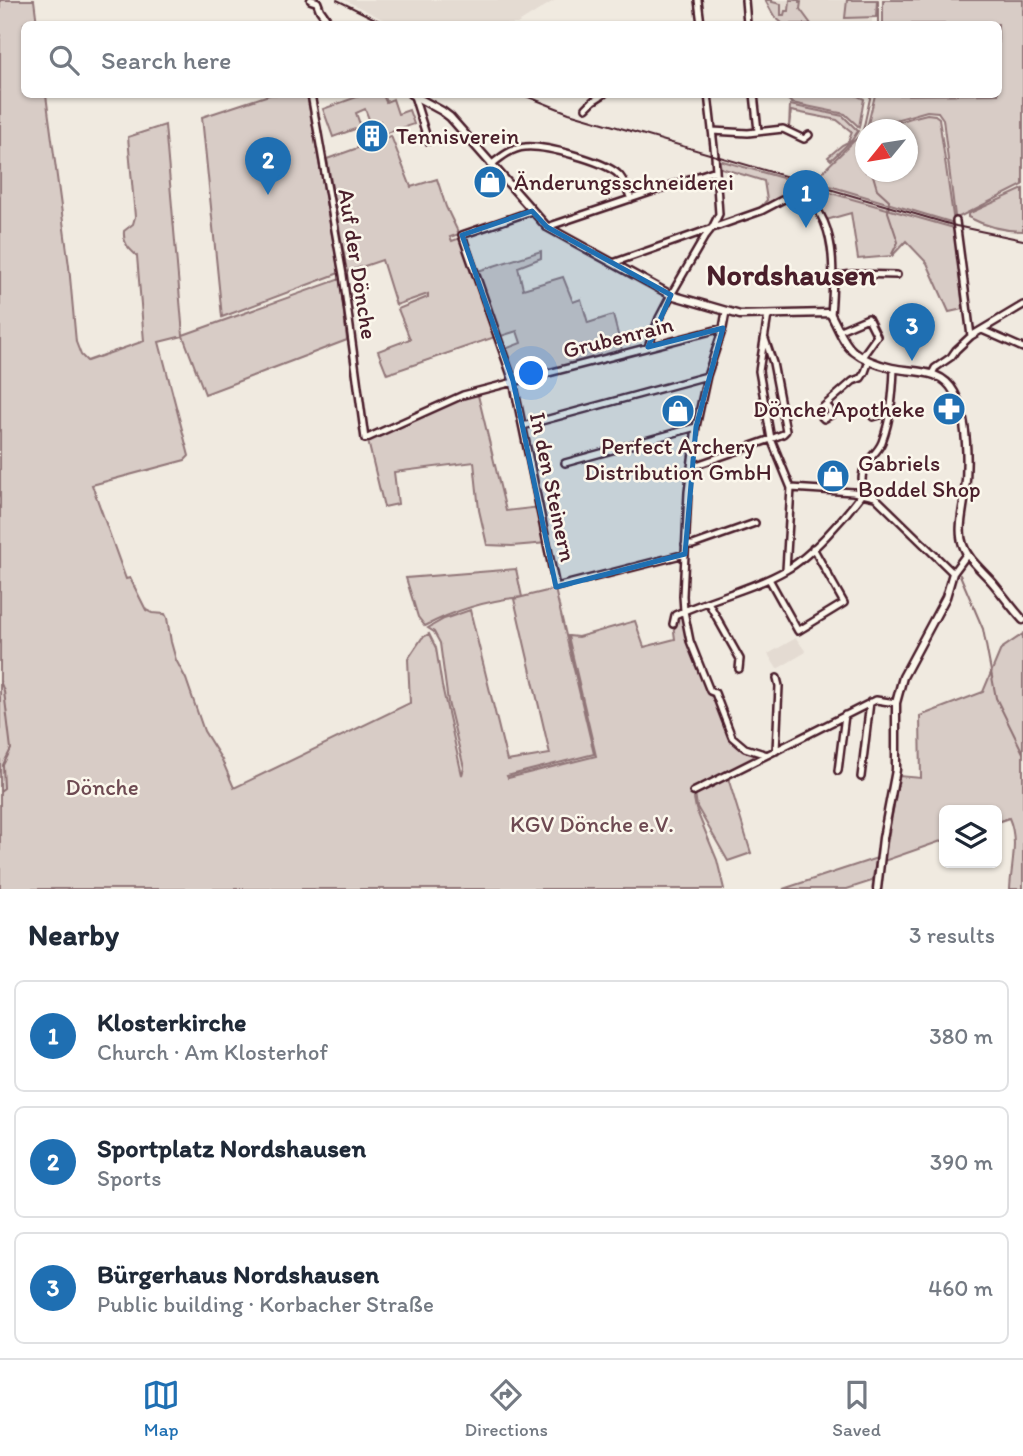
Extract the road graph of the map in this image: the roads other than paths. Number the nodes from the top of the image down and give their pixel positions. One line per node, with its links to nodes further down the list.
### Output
1 (698, 0): 5 (street)
2 (745, 0): 6 (street)
3 (315, 1): 4 (street)
4 (328, 21)
5 (701, 21)
6 (747, 21)
7 (313, 98): 50 (street, Auf der Dönche)
8 (413, 98): 17 (street)
9 (418, 98): 18 (street)
10 (599, 98): 13 (street)
11 (708, 98): 14 (street)
12 (754, 98): 15 (street)
13 (586, 108)
14 (712, 131): 15 (street); 19 (street)
15 (758, 131): 16 (street)
16 (809, 135)
17 (428, 141)
18 (491, 165): 20 (street); 21 (street)
19 (716, 170): 20 (street); 24 (street)
20 (631, 198): 23 (street)
21 (531, 211): 23 (street); 44 (street, In den Steinern)
22 (956, 221): 37 (street)
23 (547, 227): 25 (street)
24 (712, 228): 25 (street); 27 (street); 28 (street)
25 (613, 263): 28 (street)
26 (897, 275): 27 (street)
27 (833, 277): 32 (street)
28 (671, 295): 30 (street); 38 (street)
29 (1023, 305): 35 (street)
30 (726, 312): 31 (street); 33 (street)
31 (768, 315): 32 (street); 36 (street)
32 (831, 315): 34 (street)
33 (723, 328): 38 (street, Grubenrain); 43 (street)
34 (840, 330): 40 (street); 40 (street)
35 (982, 330): 37 (street); 39 (street)
36 (763, 336): 51 (street); 51 (street)
37 (971, 336): 42 (street)
38 (648, 347): 44 (street, Grubenrain)
39 (1023, 348)
40 (866, 359): 41 (street); 45 (street)
41 (894, 369): 42 (street); 46 (street)
42 (932, 374): 61 (street)
43 (707, 376): 48 (street); 49 (street)
44 (513, 381): 48 (street, In den Steinern); 50 (street, Grubenrain)
45 (826, 405)
46 (891, 412): 47 (street); 54 (street)
47 (873, 417)
48 (523, 426): 60 (street, In den Steinern)
49 (696, 427): 52 (street); 53 (street)
50 (365, 439)
51 (771, 439): 53 (street); 55 (street)
52 (565, 463)
53 (691, 467): 58 (street)
54 (862, 481)
55 (791, 488): 56 (street); 62 (street)
56 (862, 494): 59 (street); 63 (street)
57 (755, 523): 58 (street)
58 (685, 545): 60 (street)
59 (813, 548): 62 (street); 64 (street)
60 (685, 554): 66 (street)
61 (967, 554): 63 (street); 67 (street)
62 (786, 570): 64 (street)
63 (953, 573): 72 (street)
64 (768, 579): 65 (street)
65 (708, 602): 66 (street); 69 (street)
66 (684, 611): 68 (street); 75 (street)
67 (1023, 620)
68 (673, 624)
69 (739, 669)
70 (776, 678): 74 (street)
71 (870, 702): 72 (street); 73 (street); 77 (street)
72 (896, 703): 79 (street)
73 (845, 715): 74 (street); 76 (street)
74 (776, 751): 75 (street)
75 (767, 755): 78 (street)
76 (838, 771)
77 (861, 777)
78 (693, 792)
79 (877, 889)

